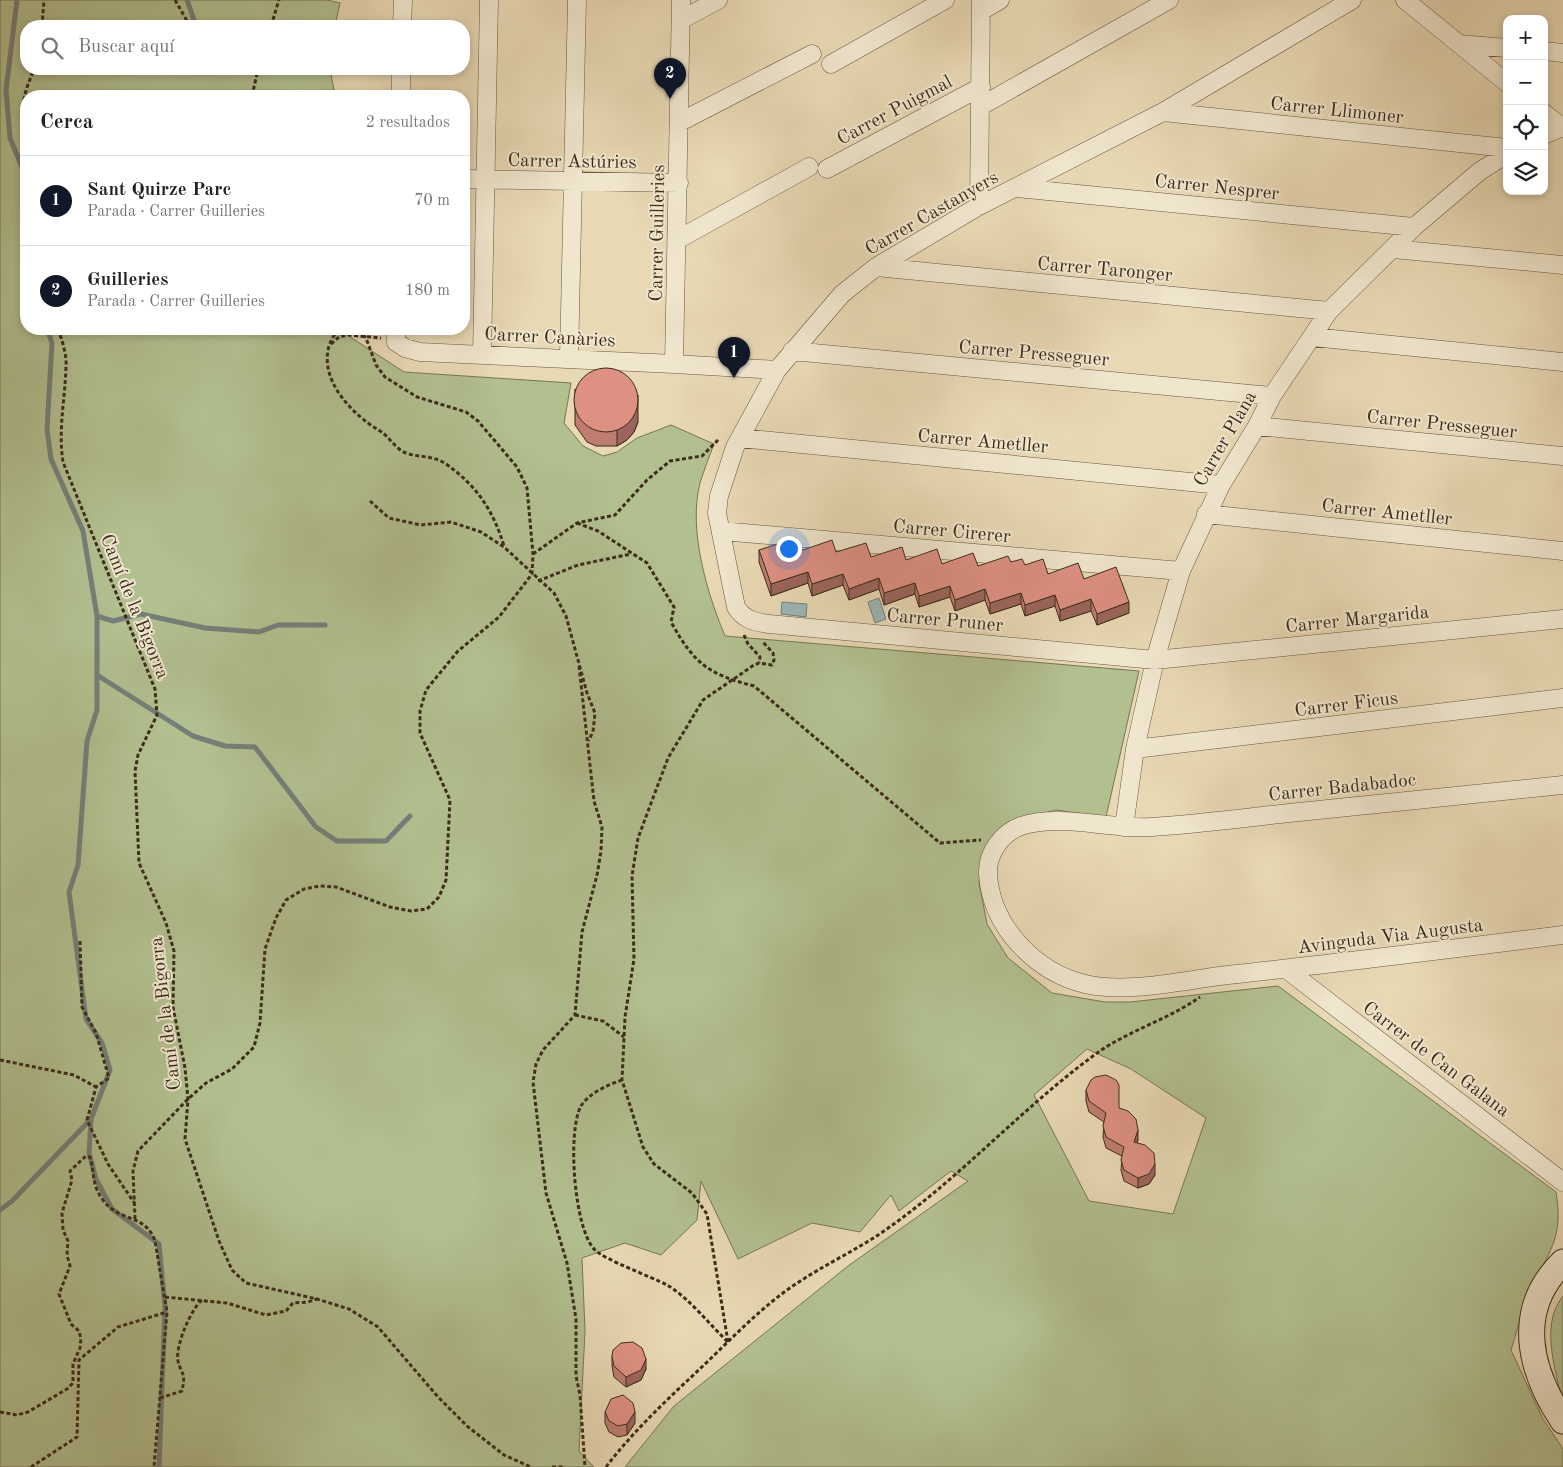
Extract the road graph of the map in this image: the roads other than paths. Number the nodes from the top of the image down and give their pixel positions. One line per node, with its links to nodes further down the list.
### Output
1 (403, 0): 12 (street)
2 (489, 0): 35 (street)
3 (577, 0): 36 (street)
4 (681, 0): 13 (street, Carrer Guilleries)
5 (718, 0): 13 (street)
6 (944, 0): 19 (street)
7 (1000, 0): 11 (street)
8 (1168, 0): 24 (street)
9 (1352, 0): 25 (street, Carrer Castanyers)
10 (1405, 0): 14 (street)
11 (981, 5): 22 (street)
12 (402, 20)
13 (681, 20): 27 (street, Carrer Guilleries)
14 (1459, 44): 15 (street); 21 (street)
15 (1503, 48)
16 (1548, 51): 17 (street)
17 (1563, 52)
18 (812, 54): 27 (street)
19 (831, 64)
20 (402, 75): 23 (street)
21 (1503, 80)
22 (982, 87): 24 (street); 33 (street, Carrer Puigmal)
23 (401, 90)
24 (982, 106): 39 (street)
25 (1163, 112): 30 (street, Carrer Llimoner); 38 (street, Carrer Castanyers)
26 (1548, 116): 28 (street)
27 (680, 122): 37 (street, Carrer Guilleries)
28 (1562, 128): 29 (street)
29 (1548, 133)
30 (1503, 148)
31 (1503, 156): 40 (street, Carrer Plana)
32 (809, 167): 41 (street)
33 (827, 169)
34 (470, 179): 35 (street, Carrer Astúries)
35 (484, 180): 36 (street, Carrer Astúries); 49 (street)
36 (572, 181): 37 (street, Carrer Astúries); 50 (street)
37 (679, 183): 41 (street, Carrer Guilleries)
38 (1017, 188): 39 (street, Carrer Castanyers); 40 (street, Carrer Nesprer)
39 (979, 206): 44 (street, Carrer Castanyers)
40 (1414, 226): 42 (street, Carrer Plana)
41 (677, 240): 52 (street, Carrer Guilleries)
42 (1393, 249): 43 (street); 45 (street, Carrer Plana)
43 (1563, 265)
44 (876, 267): 45 (street, Carrer Taronger); 48 (street, Carrer Castanyers)
45 (1330, 311): 47 (street, Carrer Plana)
46 (396, 335): 49 (street, Carrer Canàries)
47 (1312, 337): 51 (street); 54 (street, Carrer Plana)
48 (792, 351): 53 (street, Carrer Castanyers); 54 (street, Carrer Presseguer)
49 (482, 354): 50 (street, Carrer Canàries)
50 (568, 358): 52 (street, Carrer Canàries)
51 (1563, 362)
52 (674, 364): 53 (street)
53 (778, 370): 56 (street, Carrer Castanyers)
54 (1272, 396): 55 (street, Carrer Plana)
55 (1257, 426): 57 (street, Carrer Presseguer); 58 (street, Carrer Plana)
56 (738, 443): 58 (street, Carrer Ametller); 60 (street, Carrer Castanyers)
57 (1563, 456)
58 (1221, 484): 59 (street, Carrer Plana)
59 (1206, 514): 61 (street, Carrer Ametller); 62 (street, Carrer Plana)
60 (720, 531): 62 (street, Carrer Cirerer); 63 (street, Carrer Castanyers)
61 (1563, 551)
62 (1181, 571): 65 (street, Carrer Plana)
63 (738, 610): 65 (street, Carrer Pruner)
64 (1563, 619): 65 (street, Carrer Margarida)
65 (1155, 660): 67 (street, Carrer Plana)
66 (1563, 698): 67 (street, Carrer Ficus)
67 (1135, 749): 69 (street, Carrer Plana)
68 (1563, 785): 69 (street, Carrer Badabadoc)
69 (1124, 826): 70 (street, Carrer Badabadoc)
70 (1001, 838): 72 (street, Avinguda Via Augusta)
71 (1563, 935): 72 (street, Avinguda Via Augusta)
72 (1286, 969): 73 (street, Carrer de Can Galana)
73 (1563, 1182)
74 (1563, 1262): 75 (main road)
75 (1563, 1420)

